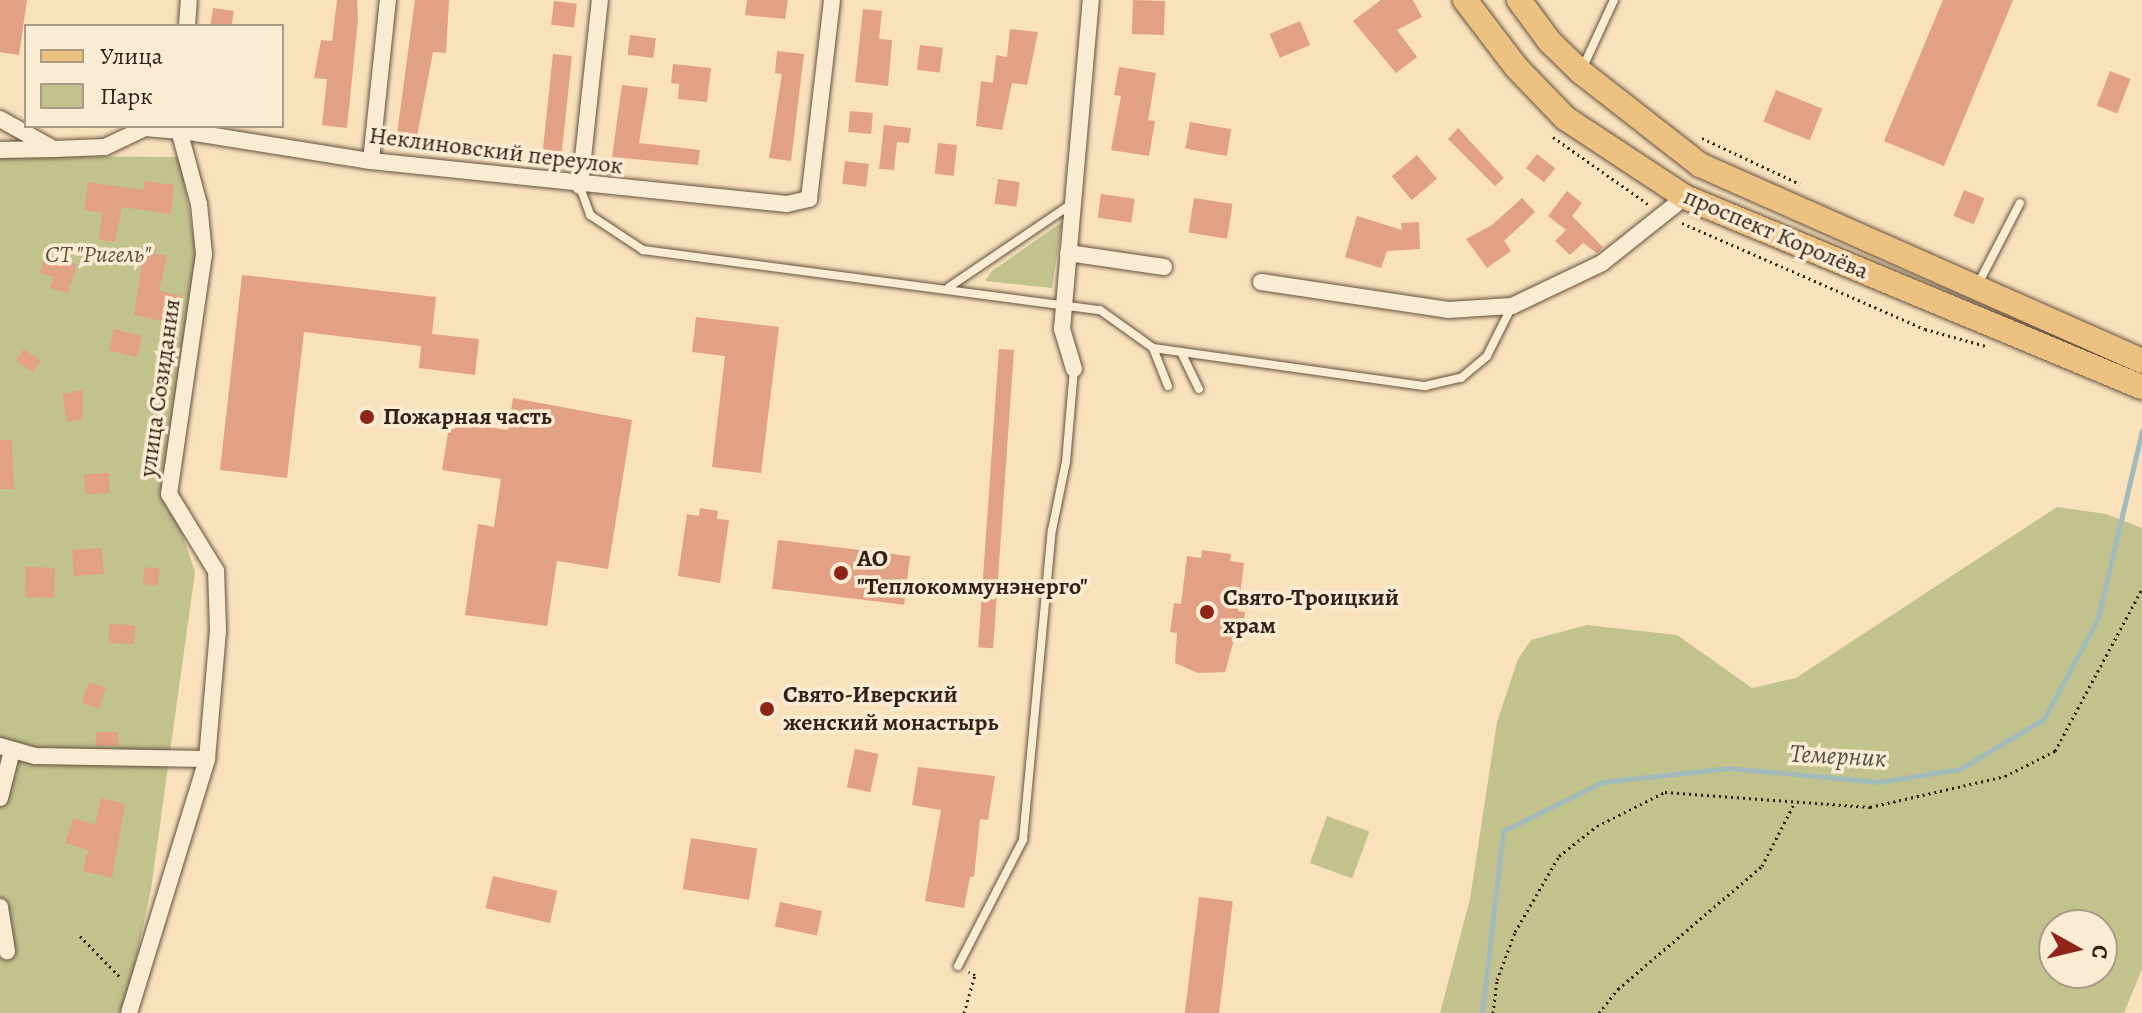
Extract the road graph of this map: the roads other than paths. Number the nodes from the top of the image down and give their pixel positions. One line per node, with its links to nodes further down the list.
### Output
1 (189, 0): 9 (street)
2 (388, 0): 15 (street)
3 (600, 0): 16 (street)
4 (832, 0): 16 (street, Неклиновский переулок)
5 (1091, 0): 18 (street)
6 (1465, 0): 17 (main road, проспект Королёва)
7 (1519, 0): 10 (main road, проспект Королёва)
8 (1614, 0): 10 (lane)
9 (187, 24)
10 (1581, 72): 24 (main road, проспект Королёва)
11 (0, 119): 13 (street)
12 (179, 129): 13 (street, Неклиновский переулок); 15 (street, Неклиновский переулок); 36 (street, улица Созидания)
13 (54, 149): 14 (street, Неклиновский переулок)
14 (0, 150)
15 (371, 161): 16 (street, Неклиновский переулок)
16 (580, 186): 23 (lane)
17 (1685, 197): 26 (street); 27 (main road, проспект Королёва)
18 (1073, 203): 20 (street); 23 (lane)
19 (2020, 203): 24 (lane)
20 (1068, 253): 21 (street); 25 (street)
21 (1164, 267)
22 (1261, 282): 26 (street)
23 (948, 288): 25 (lane)
24 (1976, 289): 27 (main road, проспект Королёва)
25 (1064, 305): 28 (lane); 31 (street)
26 (1512, 306): 29 (lane)
27 (2038, 329): 30 (main road, проспект Королёва); 33 (main road, проспект Королёва)
28 (1153, 348): 29 (lane); 32 (lane)
29 (1181, 352): 34 (lane)
30 (2142, 361)
31 (1074, 369): 40 (lane)
32 (1168, 386)
33 (2142, 387)
34 (1199, 389)
35 (6, 749): 36 (street); 37 (street)
36 (207, 759): 41 (street, улица Созидания)
37 (0, 798)
38 (0, 907): 39 (street)
39 (7, 951)
40 (958, 966)
41 (132, 1007)

